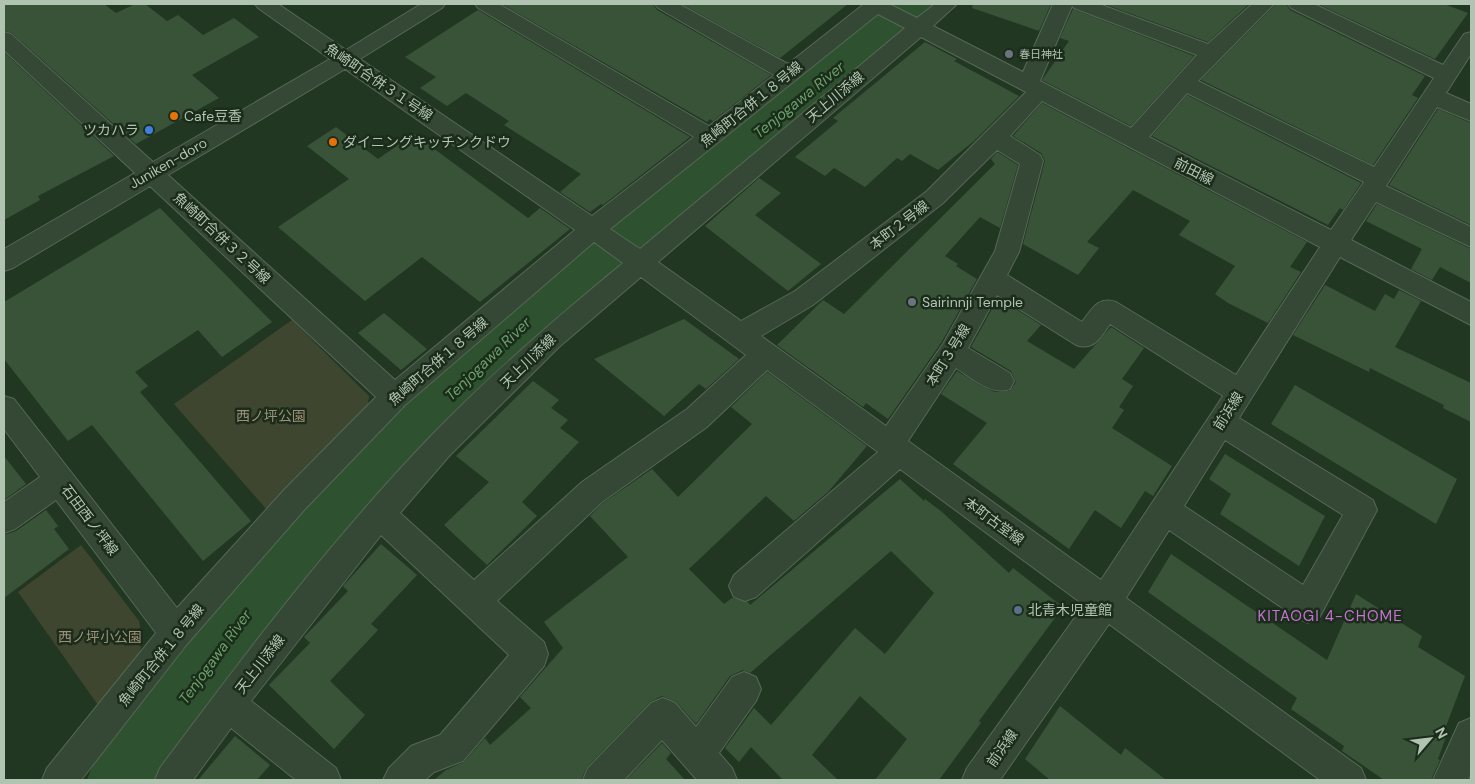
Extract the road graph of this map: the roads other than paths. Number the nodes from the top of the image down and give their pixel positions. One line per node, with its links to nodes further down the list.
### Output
1 (265, 4): 14 (street, 魚崎町合併３１号線)
2 (432, 4): 14 (street, Juniken-doro)
3 (485, 4): 20 (street)
4 (665, 4): 16 (street)
5 (876, 4): 11 (street, 前田線); 16 (street, 魚崎町合併１８号線)
6 (947, 4): 11 (street, 天上川添線)
7 (1063, 4): 18 (street, 本町２号線)
8 (1081, 4): 13 (street)
9 (1264, 4): 13 (street)
10 (1298, 4): 15 (street)
11 (918, 28): 18 (street, 前田線); 29 (street, 天上川添線)
12 (4, 39): 23 (street, 魚崎町合併３２号線)
13 (1211, 53): 17 (street)
14 (346, 59): 23 (street, Juniken-doro); 25 (street, 魚崎町合併３１号線)
15 (1456, 66): 19 (street); 24 (street, 前浜線)
16 (789, 74): 20 (street, 魚崎町合併１８号線)
17 (1184, 83): 22 (street); 24 (street)
18 (1033, 88): 21 (street, 本町２号線); 22 (street, 前田線)
19 (1471, 113)
20 (711, 137): 25 (street, 魚崎町合併１８号線)
21 (995, 138): 30 (street, 本町３号線); 32 (street, 本町２号線)
22 (1133, 140): 27 (street, 前田線)
23 (151, 173): 28 (street, Juniken-doro); 37 (street, 魚崎町合併３２号線)
24 (1375, 184): 26 (street); 27 (street, 前浜線)
25 (596, 231): 29 (street, 魚崎町合併３１号線); 37 (street, 魚崎町合併１８号線)
26 (1471, 238)
27 (1335, 244): 31 (street, 前田線); 36 (street, 前浜線)
28 (4, 260)
29 (636, 260): 32 (street, 本町古堂線); 43 (street, 天上川添線)
30 (992, 279): 33 (street, 本町３号線); 36 (street)
31 (1471, 314)
32 (739, 335): 34 (street, 本町古堂線)
33 (952, 352): 35 (street); 40 (street, 本町３号線)
34 (765, 354): 40 (street, 本町古堂線); 46 (street)
35 (1000, 381)
36 (1240, 392): 39 (street, 前浜線)
37 (395, 397): 48 (street, 魚崎町合併１８号線)
38 (4, 408): 41 (street, 石田西ノ坪線)
39 (1221, 422): 42 (street, 前浜線); 42 (street)
40 (894, 448): 45 (street, 本町３号線); 47 (street, 本町古堂線)
41 (60, 480): 44 (street); 48 (street, 石田西ノ坪線)
42 (1164, 510): 47 (street, 前浜線)
43 (380, 515): 46 (street); 50 (street, 天上川添線)
44 (4, 519)
45 (745, 586)
46 (475, 601): 56 (street)
47 (1105, 602): 59 (street, 前浜線); 60 (street, 本町古堂線)
48 (176, 633): 53 (street, 魚崎町合併１８号線)
49 (744, 689): 52 (street)
50 (228, 704): 54 (street, 天上川添線); 55 (street)
51 (1471, 735): 61 (street)
52 (697, 754): 57 (street); 58 (street)
53 (59, 780)
54 (172, 780)
55 (324, 780)
56 (402, 780)
57 (600, 780)
58 (720, 780)
59 (979, 780)
60 (1349, 780)
61 (1450, 780)

